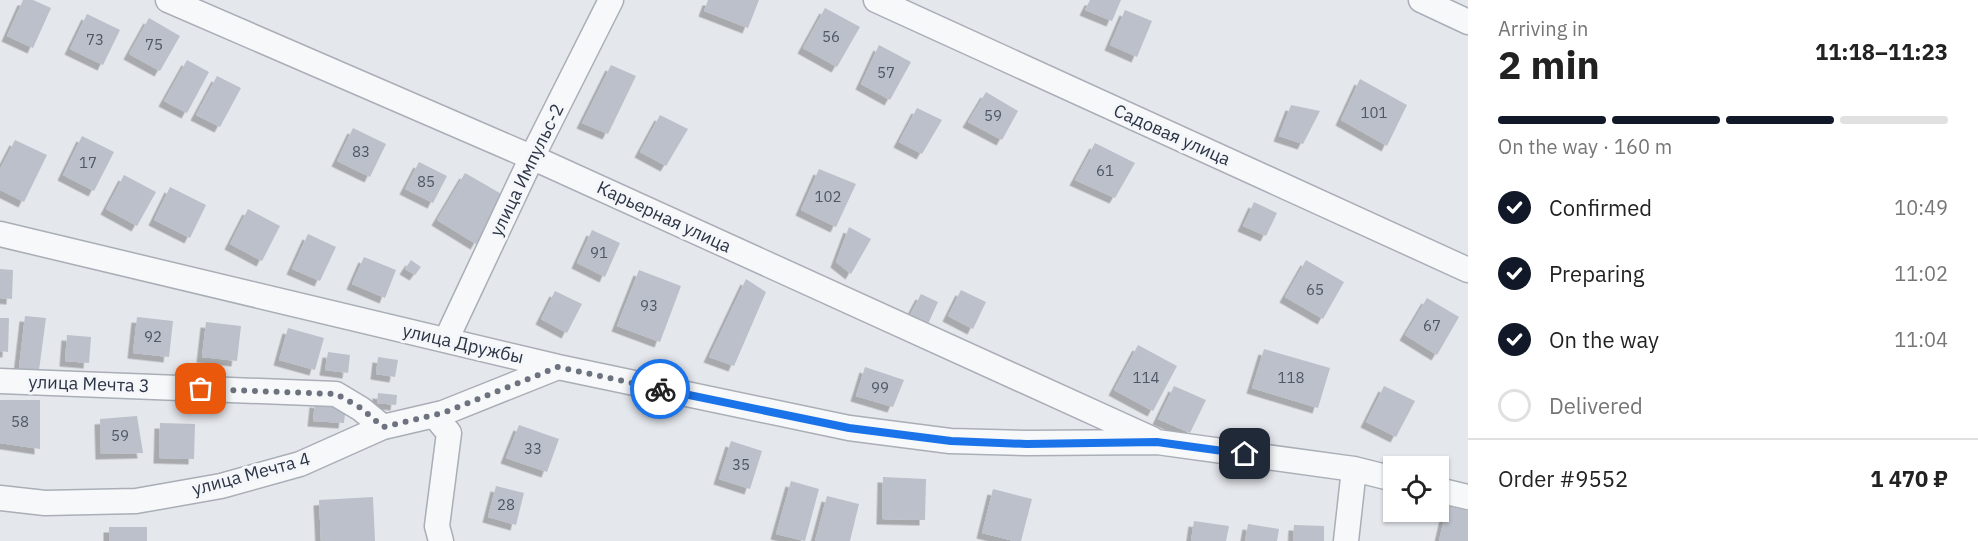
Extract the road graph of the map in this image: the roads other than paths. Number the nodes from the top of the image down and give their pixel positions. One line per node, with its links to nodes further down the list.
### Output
1 (168, 0): 6 (street, Карьерная улица)
2 (610, 0): 6 (street, улица Импульс-2)
3 (876, 0): 8 (street, Садовая улица)
4 (1421, 0): 5 (street)
5 (1468, 22)
6 (532, 157): 9 (street, улица Импульс-2); 14 (street, Карьерная улица)
7 (0, 234): 9 (street, улица Дружбы)
8 (1468, 270)
9 (446, 340): 10 (street, улица Дружбы)
10 (558, 367): 12 (street, улица Мечта 4); 14 (street, улица Дружбы)
11 (0, 381): 13 (street, улица Мечта 3)
12 (434, 415): 13 (street, улица Мечта 4); 20 (street)
13 (383, 427): 19 (street, улица Мечта 4)
14 (1157, 442): 15 (street, улица Дружбы)
15 (1354, 469): 16 (street, улица Дружбы); 21 (street)
16 (1383, 476)
17 (1449, 493): 18 (street)
18 (1468, 497)
19 (0, 498)
20 (441, 541)
21 (1346, 541)

